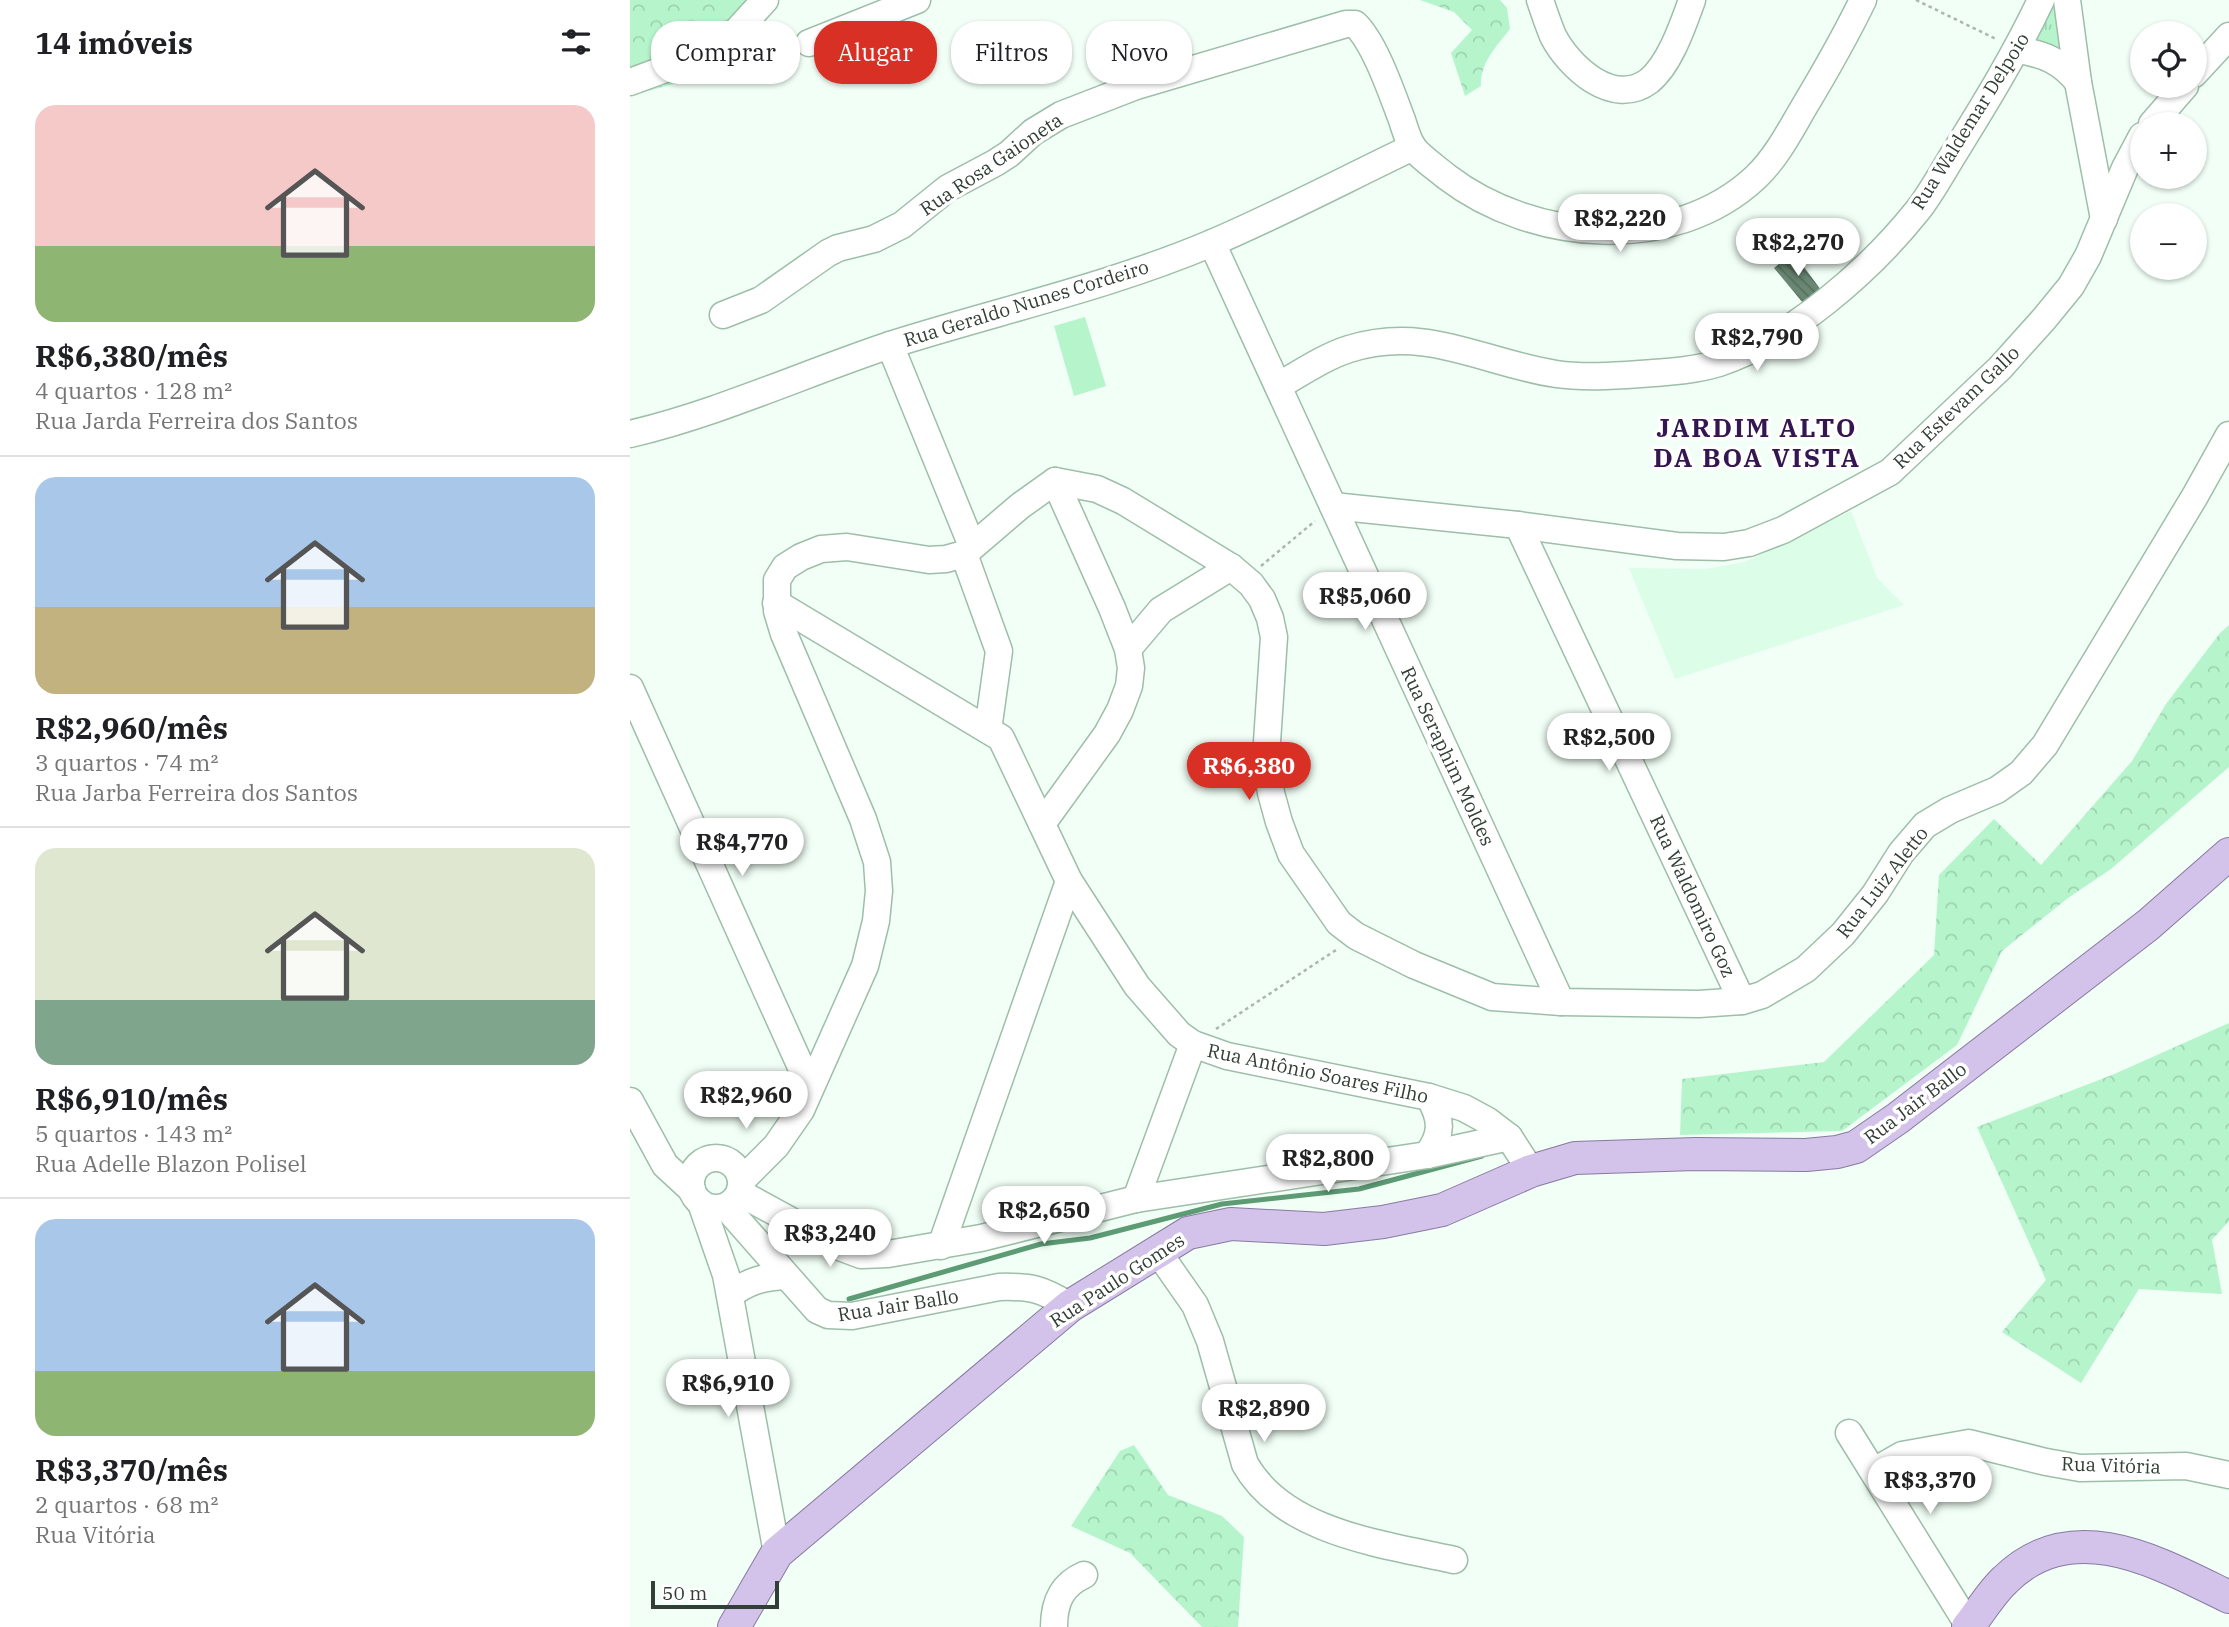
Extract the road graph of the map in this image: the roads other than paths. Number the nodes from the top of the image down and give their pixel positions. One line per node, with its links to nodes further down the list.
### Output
1 (765, 0): 12 (street)
2 (917, 0): 9 (street)
3 (1540, 0): 4 (street)
4 (1692, 0)
5 (1863, 0): 17 (street)
6 (2041, 0): 10 (street, Rua Waldemar Delpoio)
7 (2067, 0): 13 (street)
8 (2229, 36): 11 (street)
9 (810, 43)
10 (2017, 50): 13 (street); 24 (street, Rua Waldemar Delpoio)
11 (2207, 60)
12 (630, 82)
13 (2078, 82): 16 (street)
14 (2175, 98): 15 (street)
15 (2162, 112)
16 (2087, 122): 19 (street); 20 (street)
17 (1413, 147): 21 (street, Rua Geraldo Nunes Cordeiro); 22 (street, Rua Rosa Gaioneta)
18 (2130, 160): 19 (street, Rua Estevam Gallo)
19 (2126, 168): 20 (street, Rua Estevam Gallo)
20 (2104, 219): 29 (street, Rua Estevam Gallo)
21 (1212, 243): 23 (street, Rua Geraldo Nunes Cordeiro); 24 (street, Rua Seraphim Moldes)
22 (723, 315)
23 (890, 345): 25 (street, Rua Geraldo Nunes Cordeiro); 30 (street)
24 (1278, 386): 28 (street, Rua Seraphim Moldes)
25 (630, 434)
26 (2229, 435): 39 (street, Rua Luiz Aletto)
27 (1055, 481): 30 (street); 31 (street); 33 (street)
28 (1333, 506): 29 (street, Rua Estevam Gallo); 40 (street, Rua Seraphim Moldes)
29 (1518, 525): 39 (street, Rua Waldomiro Goz)
30 (968, 550): 32 (street); 35 (street)
31 (1238, 573): 33 (street); 40 (street, Rua Luiz Aletto)
32 (776, 603): 35 (street, Rua Antônio Soares Filho); 42 (street)
33 (1128, 649): 36 (street)
34 (630, 688): 42 (street)
35 (988, 730): 36 (street, Rua Antônio Soares Filho)
36 (1042, 824): 38 (street, Rua Antônio Soares Filho)
37 (2229, 854): 47 (main road, Rua Jair Ballo)
38 (1069, 881): 41 (street, Rua Antônio Soares Filho); 50 (street)
39 (1742, 1001): 40 (street, Rua Luiz Aletto)
40 (1561, 1002)
41 (1193, 1044): 43 (street, Rua Antônio Soares Filho); 49 (street)
42 (810, 1087): 48 (street)
43 (1429, 1097): 45 (street, Rua Antônio Soares Filho); 46 (street)
44 (630, 1101): 48 (street)
45 (1509, 1137): 46 (street); 47 (street, Rua Antônio Soares Filho)
46 (1427, 1155): 49 (street)
47 (1531, 1171): 51 (main road, Rua Paulo Gomes)
48 (719, 1189): 50 (street); 52 (street, Rua Jair Ballo); 53 (street)
49 (1136, 1199): 50 (street)
50 (941, 1246)
51 (1158, 1252): 54 (main road, Rua Paulo Gomes); 59 (street)
52 (786, 1276): 53 (street); 54 (street, Rua Jair Ballo)
53 (728, 1285): 58 (street)
54 (1070, 1306): 58 (main road, Rua Paulo Gomes)
55 (1849, 1433): 56 (street)
56 (1874, 1471): 57 (street, Rua Vitória); 64 (street)
57 (2229, 1475)
58 (777, 1553): 62 (main road, Rua Paulo Gomes)
59 (1454, 1560)
60 (1084, 1576): 63 (street)
61 (2229, 1597): 64 (main road)
62 (734, 1627)
63 (1054, 1627)
64 (1968, 1627)

